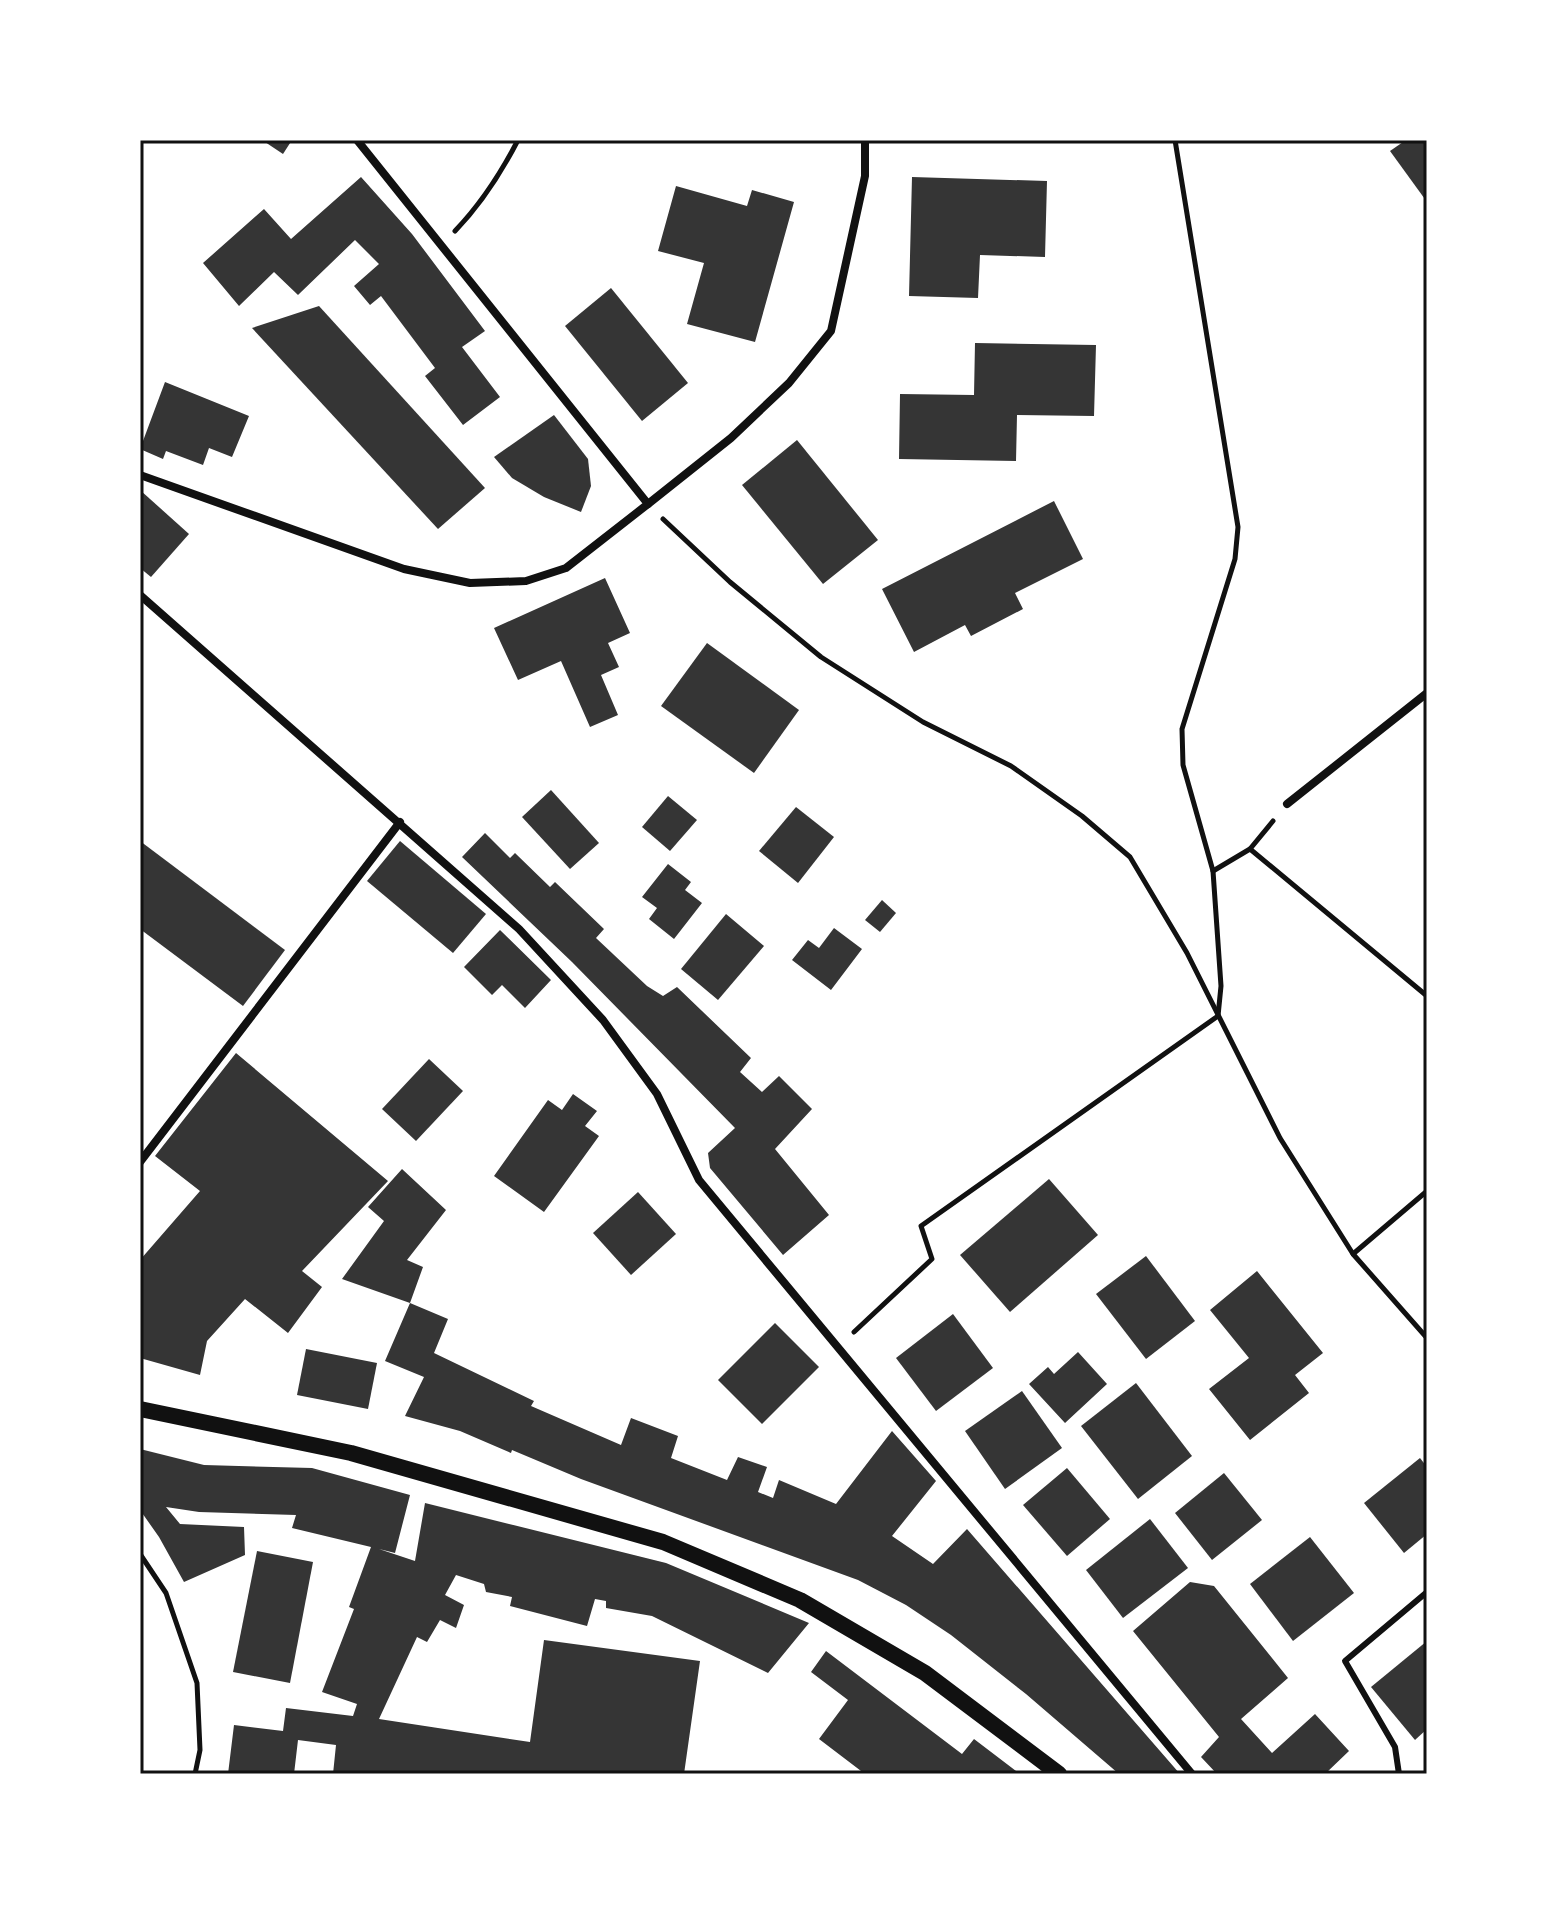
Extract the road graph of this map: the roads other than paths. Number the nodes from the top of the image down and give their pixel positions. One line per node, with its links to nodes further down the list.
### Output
1 (357, 140): 4 (street)
2 (865, 140): 4 (street)
3 (140, 475): 4 (street)
4 (648, 504)
5 (140, 595): 8 (street)
6 (1427, 693): 7 (street)
7 (1287, 804)
8 (400, 822): 9 (street); 13 (street)
9 (140, 1162)
10 (140, 1409): 12 (main road)
11 (1427, 1592): 14 (lane)
12 (1059, 1774)
13 (1192, 1774)
14 (1399, 1774)

